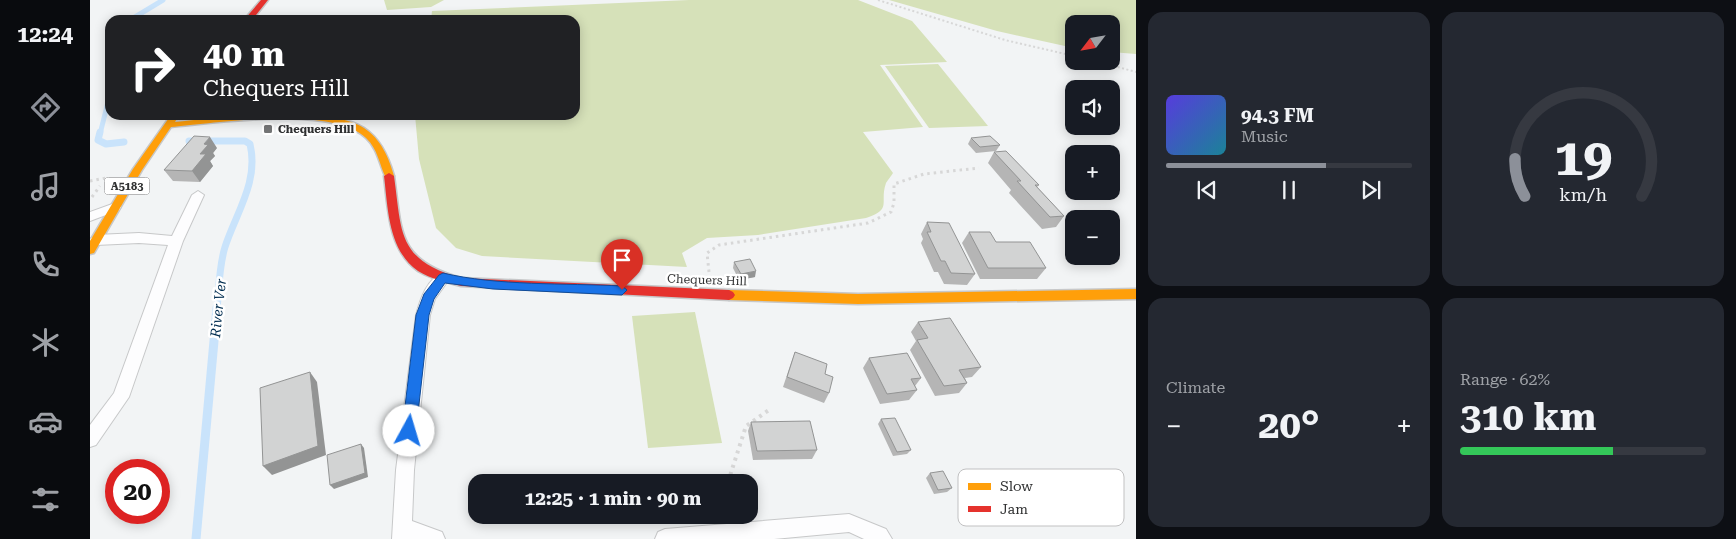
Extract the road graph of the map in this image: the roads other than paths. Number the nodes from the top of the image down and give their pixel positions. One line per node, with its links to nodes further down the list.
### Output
1 (265, 0): 2 (street)
2 (252, 15)
3 (172, 120): 8 (street, A5183)
4 (196, 120): 7 (lane)
5 (264, 120): 7 (street, Chequers Hill)
6 (325, 120): 14 (street, Chequers Hill)
7 (193, 123): 8 (street, Chequers Hill)
8 (168, 125): 10 (street, A5183)
9 (198, 195): 12 (lane)
10 (115, 207): 11 (lane); 13 (street, A5183)
11 (90, 217)
12 (176, 241): 13 (lane); 16 (lane)
13 (93, 245)
14 (443, 278): 15 (street, Chequers Hill); 17 (lane)
15 (1136, 294)
16 (90, 439)
17 (402, 533): 19 (lane)
18 (686, 538): 20 (lane); 21 (lane)
19 (435, 539)
20 (665, 539)
21 (882, 539)

